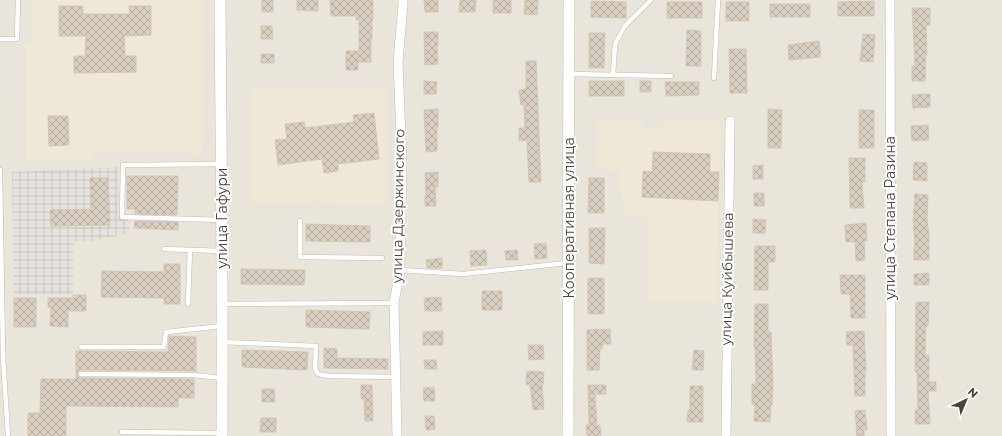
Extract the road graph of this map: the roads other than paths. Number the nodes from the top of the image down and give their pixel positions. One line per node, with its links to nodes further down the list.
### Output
1 (18, 0): 8 (lane)
2 (220, 0): 14 (street, улица Гафури)
3 (403, 0): 24 (street, улица Дзержинского)
4 (569, 0): 9 (street, Кооперативная улица)
5 (650, 0): 10 (lane)
6 (718, 0): 12 (lane)
7 (890, 0): 42 (street, улица Степана Разина)
8 (0, 39)
9 (569, 74): 10 (lane); 23 (street, Кооперативная улица)
10 (613, 75): 11 (lane)
11 (671, 76)
12 (714, 78)
13 (730, 121): 41 (street, улица Куйбышева)
14 (221, 164): 17 (street, улица Гафури); 17 (lane)
15 (0, 170): 16 (lane)
16 (0, 173): 31 (lane)
17 (222, 220): 21 (street, улица Гафури)
18 (300, 221): 22 (lane)
19 (164, 249): 20 (lane)
20 (190, 250): 21 (lane); 26 (lane)
21 (222, 251): 27 (street, улица Гафури)
22 (382, 258)
23 (569, 263): 24 (lane); 40 (street, Кооперативная улица)
24 (400, 270): 25 (street, улица Дзержинского)
25 (394, 303): 27 (lane); 34 (street, улица Дзержинского)
26 (188, 304)
27 (223, 304): 28 (street, улица Гафури)
28 (222, 326): 29 (street, улица Гафури); 30 (lane)
29 (222, 342): 33 (street, улица Гафури); 34 (lane)
30 (81, 347)
31 (2, 357): 35 (lane)
32 (81, 374): 33 (lane)
33 (222, 378): 37 (street, улица Гафури)
34 (396, 378): 39 (street, улица Дзержинского)
35 (3, 404): 38 (lane)
36 (122, 432): 37 (lane)
37 (222, 434)
38 (8, 436)
39 (398, 436)
40 (568, 436)
41 (726, 436)
42 (891, 436)

